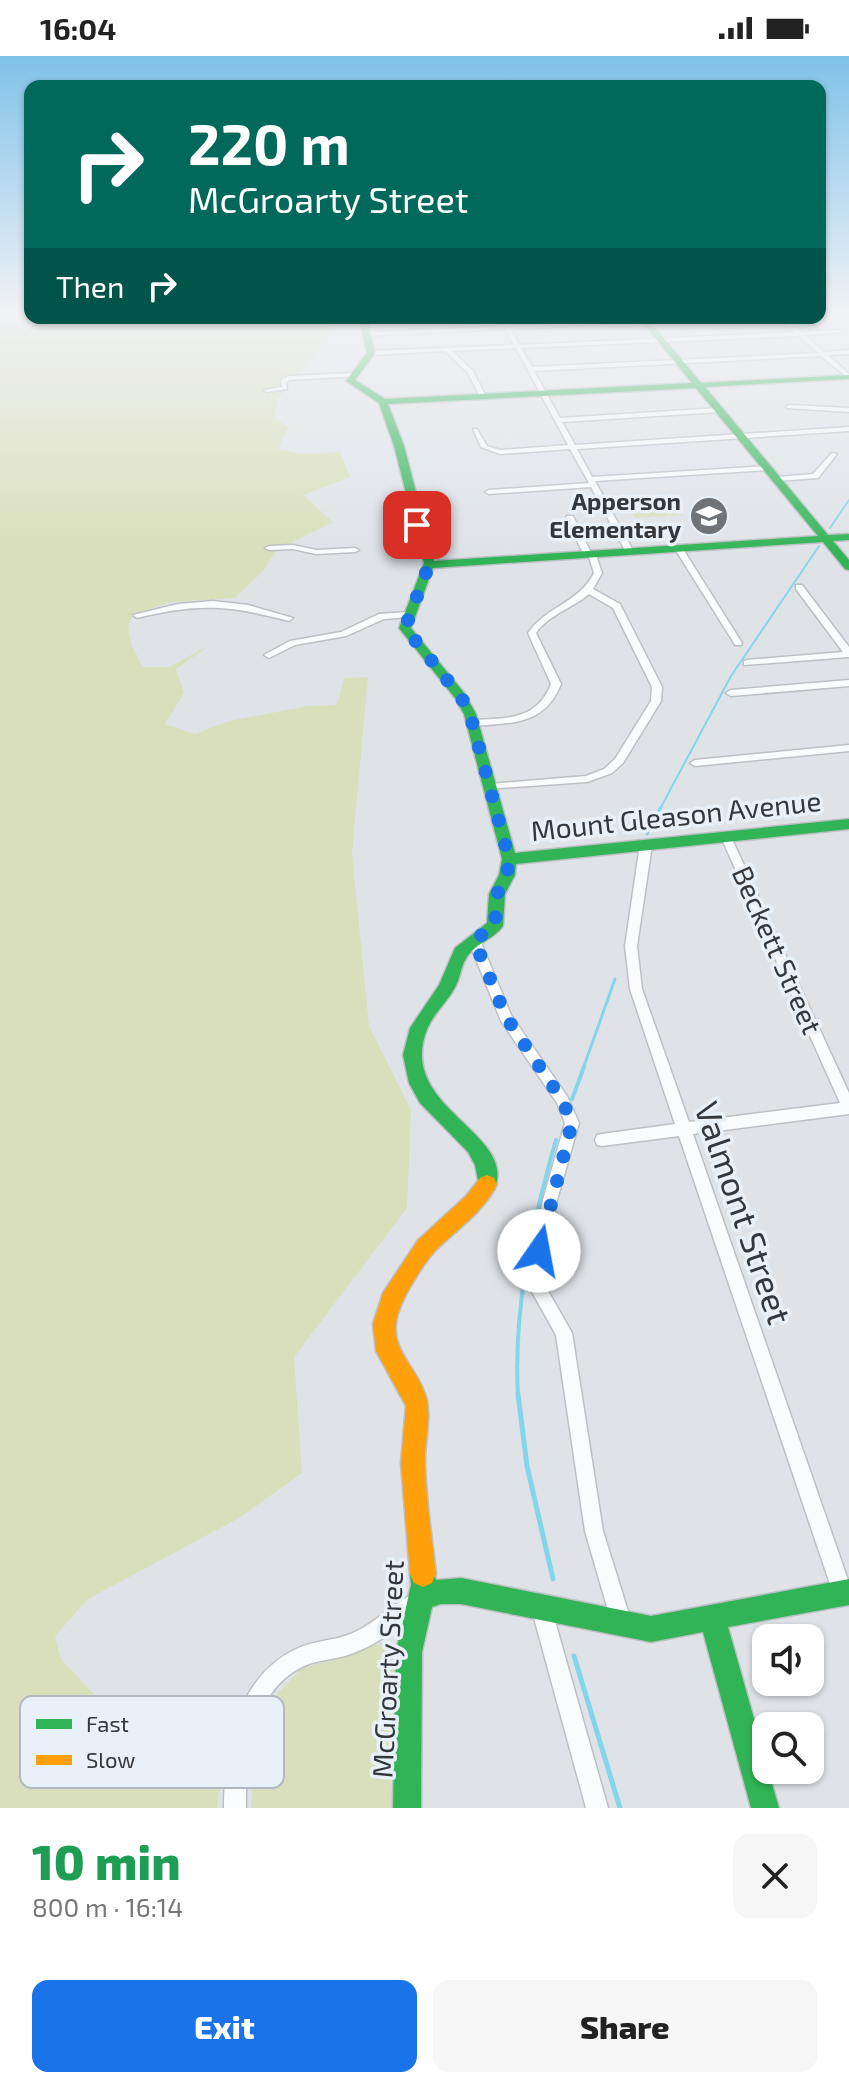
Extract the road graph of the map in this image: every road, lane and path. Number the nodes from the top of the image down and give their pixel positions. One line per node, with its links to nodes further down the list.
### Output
1 (366, 392): 7 (street)
2 (481, 392): 6 (street)
3 (587, 392): 5 (street)
4 (704, 392): 9 (street)
5 (543, 394): 6 (street); 11 (street)
6 (483, 397): 7 (street)
7 (383, 402): 28 (street)
8 (789, 407): 10 (street)
9 (719, 410): 11 (street); 14 (street)
10 (849, 410)
11 (557, 420): 15 (street)
12 (849, 429): 14 (street)
13 (475, 430): 15 (street)
14 (743, 438): 15 (street); 17 (street)
15 (573, 448): 18 (street)
16 (834, 454): 17 (street)
17 (772, 474): 18 (street); 22 (street)
18 (592, 482): 19 (street); 26 (street)
19 (489, 492)
20 (570, 518): 27 (street)
21 (849, 537): 22 (street)
22 (826, 538): 24 (street); 29 (street)
23 (269, 548): 25 (street)
24 (679, 549): 26 (street); 35 (street)
25 (355, 550)
26 (630, 552): 27 (street)
27 (590, 555): 28 (street); 31 (street)
28 (429, 565): 33 (street)
29 (849, 567)
30 (799, 587): 36 (street)
31 (588, 590): 41 (street); 44 (street)
32 (137, 615): 34 (street)
33 (408, 615): 37 (street); 41 (street)
34 (289, 618)
35 (738, 643)
36 (849, 654): 38 (street)
37 (269, 655)
38 (747, 663)
39 (849, 683): 40 (street)
40 (731, 693)
41 (474, 723): 44 (street)
42 (849, 748): 43 (street)
43 (695, 763)
44 (490, 787): 48 (street)
45 (849, 824): 46 (street, Mount Gleason Avenue)
46 (726, 837): 47 (street, Mount Gleason Avenue); 50 (street, Beckett Street)
47 (646, 845): 48 (street, Mount Gleason Avenue); 51 (street, Valmont Street)
48 (509, 859): 49 (street, McGroarty Street)
49 (474, 940): 54 (street, McGroarty Street); 57 (street)
50 (849, 1108): 51 (street)
51 (682, 1129): 52 (street); 53 (street, Valmont Street)
52 (602, 1140)
53 (846, 1593): 56 (street)
54 (424, 1597): 55 (street); 58 (street); 59 (street, McGroarty Street)
55 (541, 1607): 57 (street); 60 (street)
56 (713, 1620): 57 (street); 61 (street)
57 (622, 1624)
58 (260, 1696)
59 (407, 1808)
60 (597, 1808)
61 (765, 1808)

